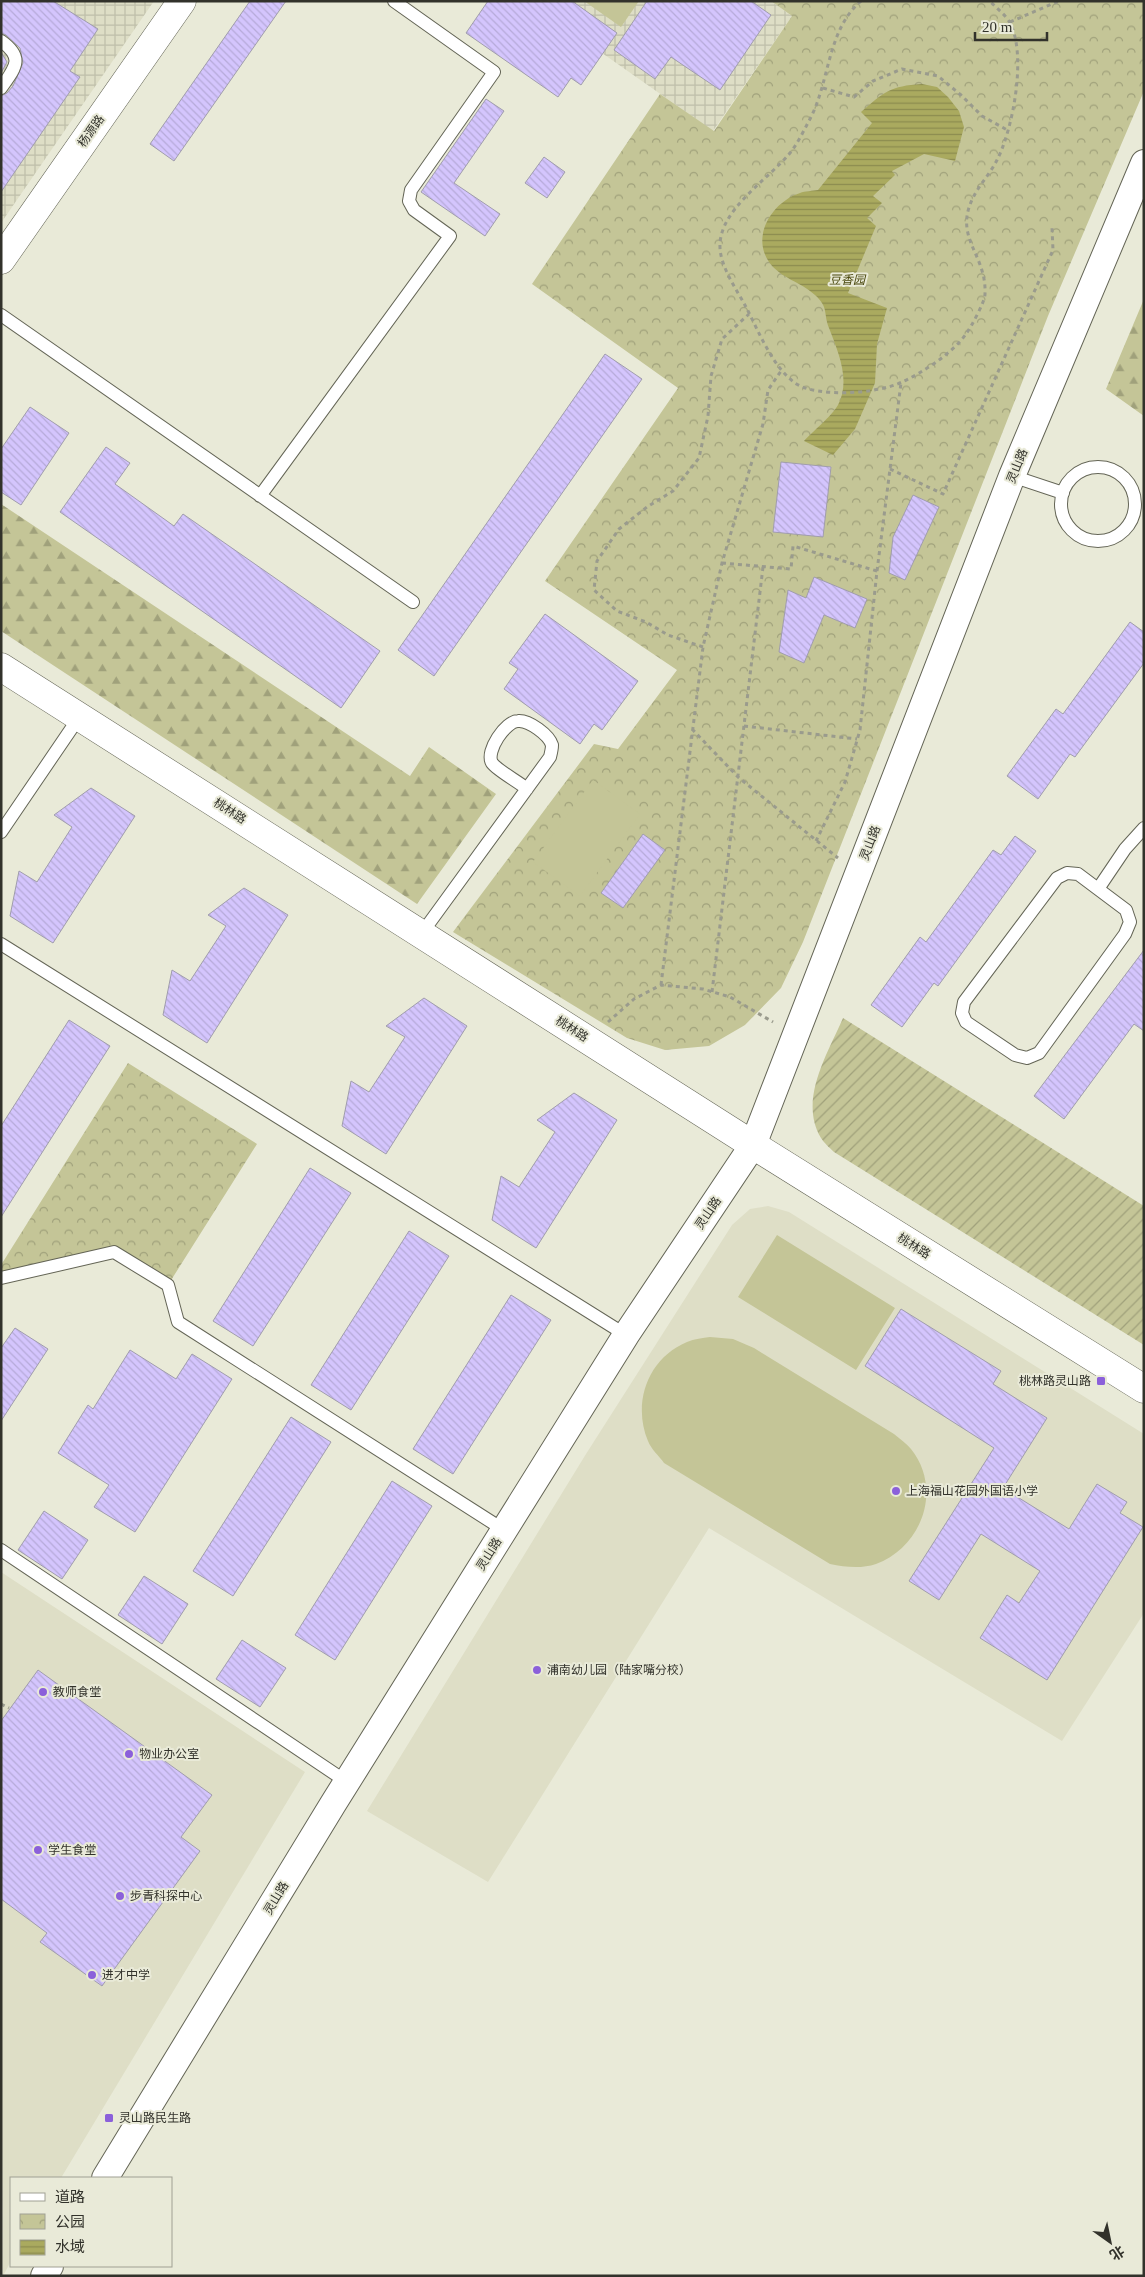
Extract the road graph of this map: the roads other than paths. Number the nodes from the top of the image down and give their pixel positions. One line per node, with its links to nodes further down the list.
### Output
1 (182, 1): 6 (street, 杨源路)
2 (394, 1): 10 (lane)
3 (1, 41): 4 (lane)
4 (1, 88)
5 (1144, 163): 8 (street, 灵山路)
6 (4, 250)
7 (1, 315): 10 (lane)
8 (1012, 476): 9 (lane); 21 (street, 灵山路)
9 (1062, 492): 11 (lane); 11 (lane)
10 (260, 496): 12 (lane)
11 (1138, 520)
12 (413, 602)
13 (1, 667): 14 (street, 桃林路)
14 (80, 716): 17 (lane); 19 (street, 桃林路)
15 (527, 789): 15 (lane); 19 (lane)
16 (1144, 828): 18 (lane)
17 (1, 832)
18 (1098, 889): 18 (lane)
19 (422, 934): 21 (street, 桃林路)
20 (1, 944): 23 (lane)
21 (753, 1145): 23 (street, 灵山路); 24 (street, 桃林路)
22 (1, 1278): 25 (lane)
23 (626, 1336): 25 (street, 灵山路)
24 (1144, 1389)
25 (504, 1530): 27 (street, 灵山路)
26 (1, 1550): 27 (lane)
27 (347, 1782): 28 (street, 灵山路)
28 (106, 2177)

